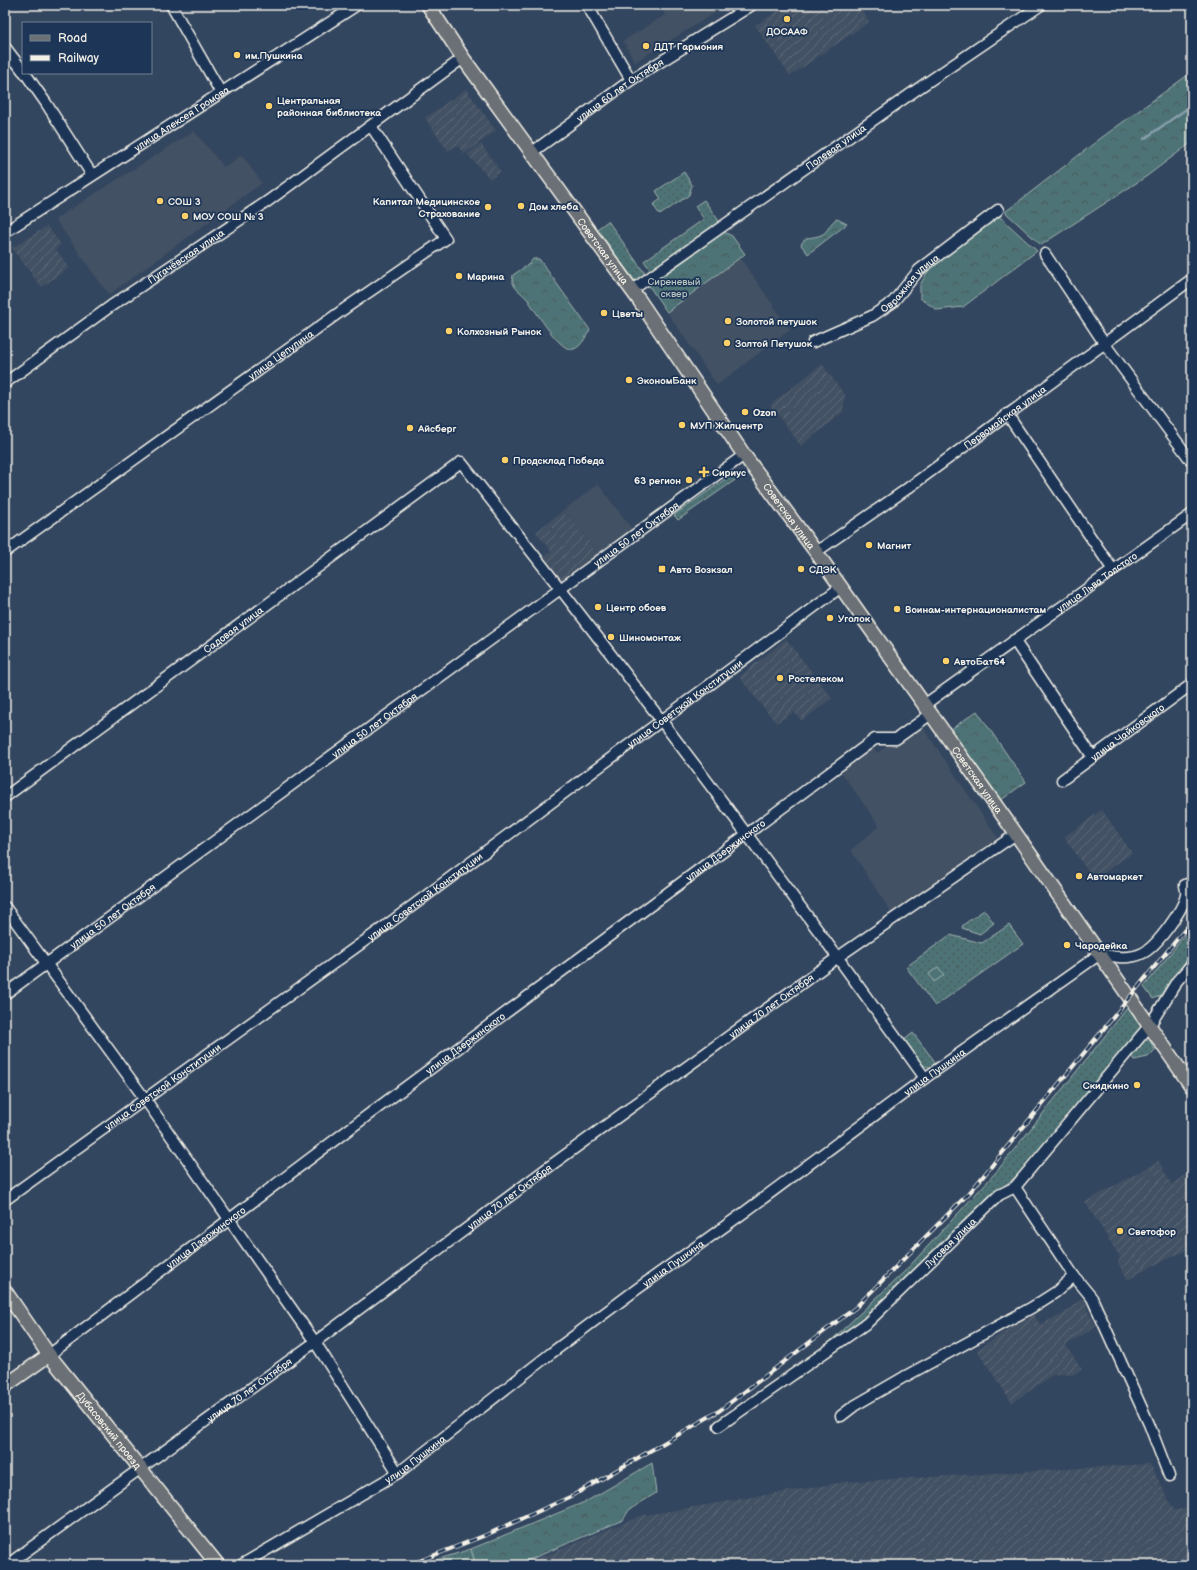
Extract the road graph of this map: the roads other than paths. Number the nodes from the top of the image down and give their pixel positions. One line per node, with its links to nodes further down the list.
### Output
1 (171, 5): 14 (street)
2 (357, 5): 14 (street, улица Алексея Громова)
3 (428, 5): 8 (main road, Советская улица)
4 (587, 5): 13 (street)
5 (752, 5): 13 (street, улица 60 лет Октября)
6 (1041, 5): 22 (street, Полевая улица)
7 (5, 47): 9 (street)
8 (463, 58): 15 (street, Пугачёвская улица); 16 (main road, Советская улица)
9 (14, 59): 10 (street); 11 (street)
10 (5, 64)
11 (22, 69)
12 (26, 74): 17 (street)
13 (631, 80): 16 (street, улица 60 лет Октября)
14 (221, 93): 17 (street, улица Алексея Громова)
15 (371, 126): 25 (street, Пугачёвская улица); 30 (street, улица Цепулина)
16 (531, 153): 22 (main road, Советская улица)
17 (92, 175): 19 (street, улица Алексея Громова)
18 (998, 210): 23 (street, Овражная улица)
19 (5, 232)
20 (1045, 254): 24 (street)
21 (1192, 279): 24 (street, Первомайская улица)
22 (632, 290): 27 (main road, Советская улица)
23 (814, 342)
24 (1104, 343): 26 (street, Первомайская улица); 28 (street)
25 (5, 383)
26 (1007, 414): 31 (street, Первомайская улица); 32 (street)
27 (744, 456): 31 (main road, Советская улица); 34 (street, улица 50 лет Октября)
28 (1192, 462)
29 (1192, 514): 32 (street, улица Льва Толстого)
30 (5, 552)
31 (816, 552): 33 (main road, Советская улица)
32 (1113, 570): 35 (street, улица Льва Толстого)
33 (841, 587): 37 (main road, Советская улица); 38 (street, улица Советской Конституции)
34 (561, 588): 38 (street); 41 (street, Садовая улица); 48 (street, улица 50 лет Октября)
35 (1014, 640): 37 (street, улица Льва Толстого); 39 (street)
36 (1192, 684): 39 (street, улица Чайковского)
37 (927, 709): 42 (street, улица Дзержинского); 43 (main road, Советская улица)
38 (662, 720): 42 (street); 54 (street, улица Советской Конституции)
39 (1092, 756): 40 (street, улица Чайковского)
40 (1062, 780)
41 (5, 798)
42 (747, 834): 47 (street); 57 (street, улица Дзержинского)
43 (1016, 834): 46 (main road, Советская улица); 47 (street, улица 70 лет Октября)
44 (1192, 882): 46 (street)
45 (5, 907): 48 (street)
46 (1100, 954): 51 (main road, Советская улица); 52 (street, улица Пушкина)
47 (838, 957): 52 (street); 60 (street, улица 70 лет Октября)
48 (46, 964): 50 (street, улица 50 лет Октября); 54 (street)
49 (1192, 964): 51 (street, Луговая улица)
50 (5, 994)
51 (1150, 1025): 53 (main road, Советская улица); 55 (street, Луговая улица)
52 (925, 1078): 66 (street, улица Пушкина)
53 (1192, 1087)
54 (145, 1099): 56 (street, улица Советской Конституции); 57 (street)
55 (1014, 1187): 58 (street); 64 (street, Луговая улица)
56 (5, 1200)
57 (228, 1219): 60 (street); 61 (street, улица Дзержинского)
58 (1074, 1276): 63 (street); 67 (street)
59 (5, 1291): 61 (main road, Дубасовский проезд)
60 (315, 1342): 65 (street, улица 70 лет Октября); 66 (street)
61 (49, 1355): 62 (main road, улица Дзержинского); 65 (main road, Дубасовский проезд)
62 (5, 1386)
63 (840, 1416)
64 (719, 1426)
65 (140, 1470): 68 (street, улица 70 лет Октября); 69 (main road, Дубасовский проезд)
66 (398, 1473): 70 (street, улица Пушкина)
67 (1169, 1476)
68 (7, 1565)
69 (218, 1565)
70 (241, 1565)

